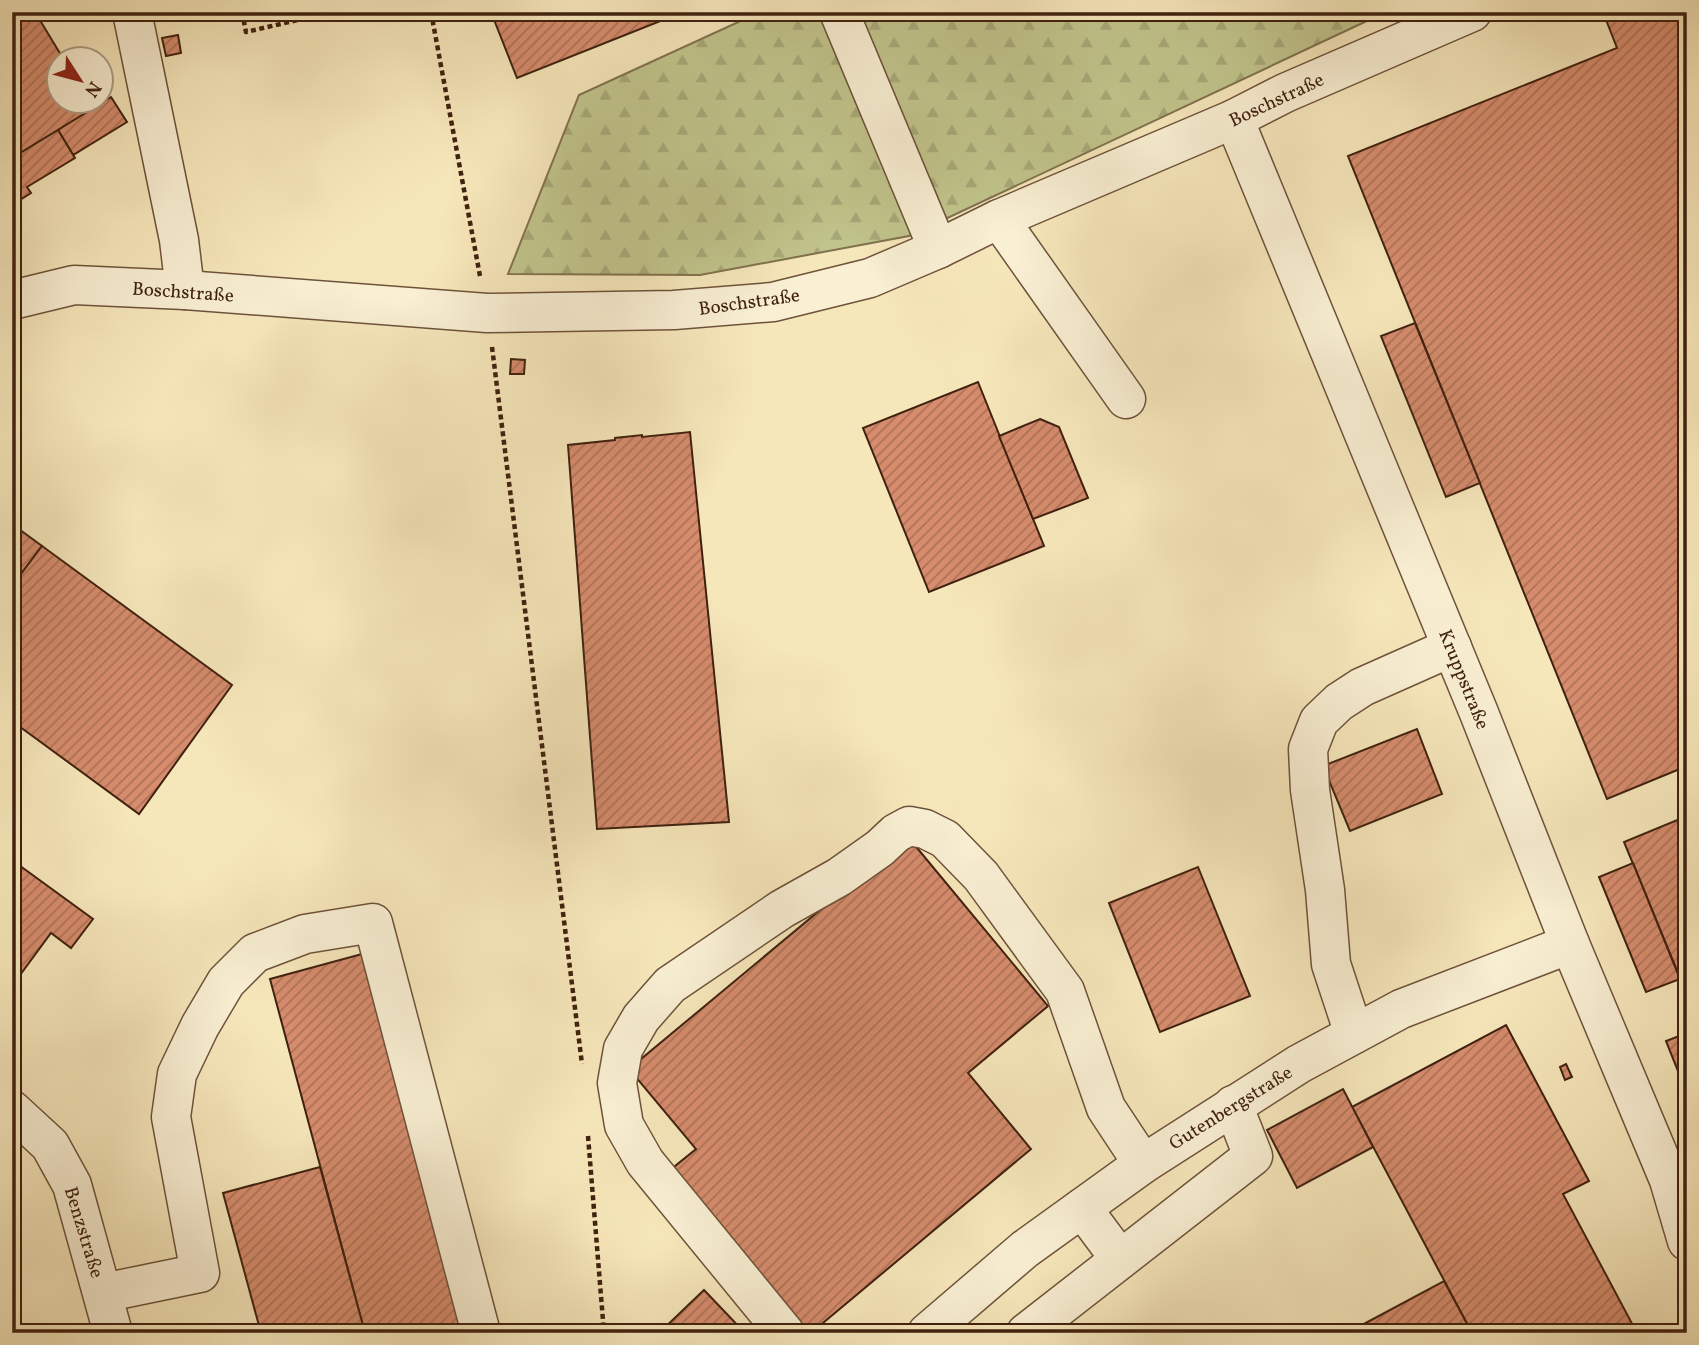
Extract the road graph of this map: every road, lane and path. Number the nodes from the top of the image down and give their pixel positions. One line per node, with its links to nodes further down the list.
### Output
1 (132, 12): 10 (street)
2 (242, 12): 3 (path)
3 (332, 12)
4 (431, 12): 12 (path)
5 (839, 12): 9 (street)
6 (1472, 12): 7 (street, Boschstraße)
7 (1234, 119): 8 (street, Boschstraße); 14 (street, Kruppstraße)
8 (999, 219): 9 (street, Boschstraße); 13 (street)
9 (938, 249): 12 (street, Boschstraße)
10 (185, 290): 11 (street, Boschstraße); 12 (street, Boschstraße)
11 (12, 300)
12 (487, 313): 17 (path)
13 (1126, 399)
14 (1452, 647): 15 (street, Kruppstraße); 16 (street)
15 (1570, 944): 16 (street, Gutenbergstraße); 23 (street, Kruppstraße)
16 (1354, 1034): 18 (street, Gutenbergstraße)
17 (582, 1066)
18 (1233, 1105): 21 (street, Gutenbergstraße); 24 (street)
19 (12, 1110): 25 (street, Benzstraße)
20 (588, 1132): 28 (path)
21 (1143, 1164): 22 (street, Gutenbergstraße); 29 (street)
22 (1082, 1208): 24 (street); 30 (street, Gutenbergstraße)
23 (1687, 1241)
24 (1120, 1259): 31 (street)
25 (103, 1293): 26 (street, Benzstraße); 27 (street)
26 (113, 1333)
27 (481, 1333)
28 (604, 1333)
29 (785, 1333)
30 (927, 1333)
31 (1026, 1333)

